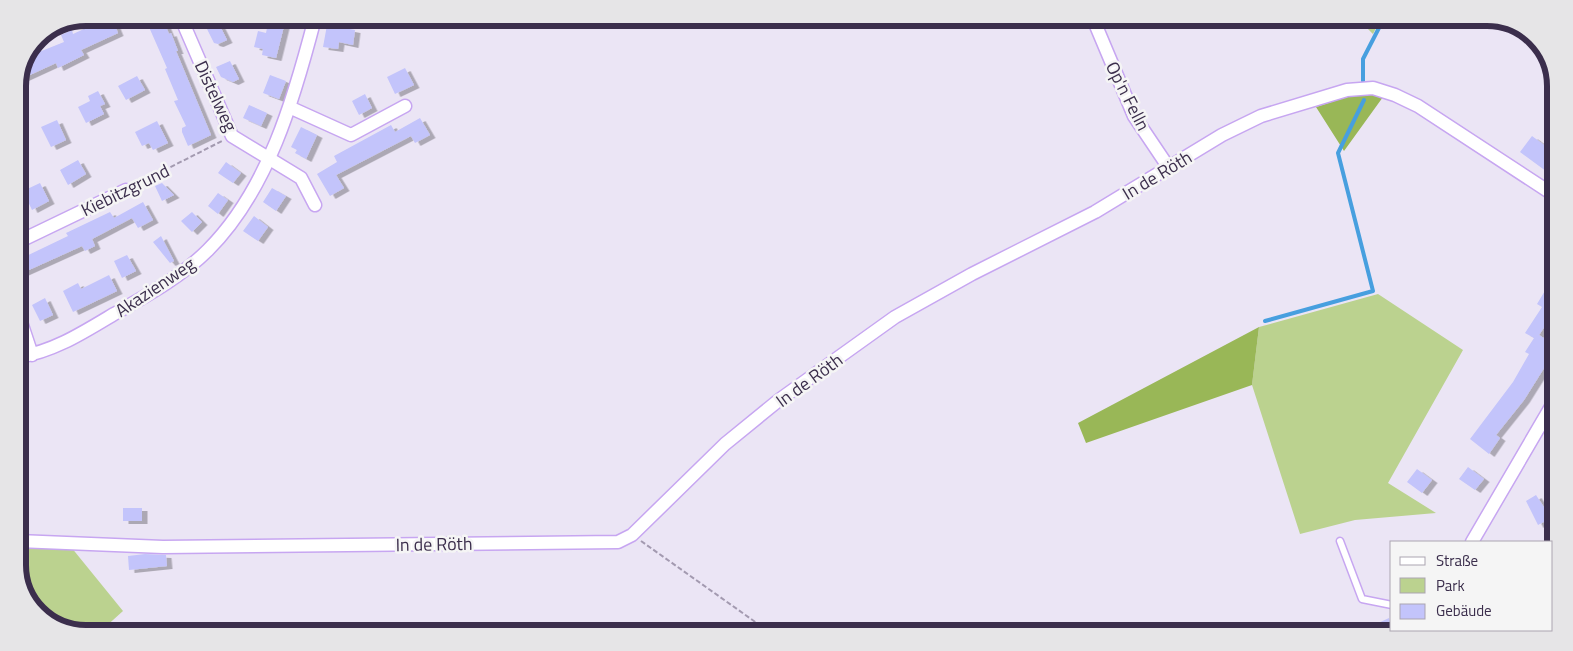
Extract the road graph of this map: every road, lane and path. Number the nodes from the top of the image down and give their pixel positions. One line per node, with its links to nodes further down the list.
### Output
1 (184, 26): 6 (street, Distelweg)
2 (313, 26): 5 (street, Akazienweg)
3 (1096, 26): 8 (street, Op'n Felln)
4 (405, 106): 5 (street)
5 (290, 107): 7 (street, Akazienweg)
6 (232, 136): 7 (street, Distelweg); 9 (path, Kiebitzgrund)
7 (268, 159): 11 (street, Distelweg); 14 (street, Akazienweg)
8 (1168, 168): 10 (street, In de Röth); 17 (street, In de Röth)
9 (126, 190): 12 (street, Kiebitzgrund)
10 (1547, 190)
11 (315, 206)
12 (26, 238)
13 (26, 337): 14 (street)
14 (32, 355): 15 (street, Akazienweg)
15 (26, 356)
16 (1547, 414): 20 (street)
17 (632, 535): 18 (street, In de Röth); 22 (path)
18 (26, 541)
19 (1340, 541): 21 (lane)
20 (1473, 541)
21 (1390, 605)
22 (760, 625)

